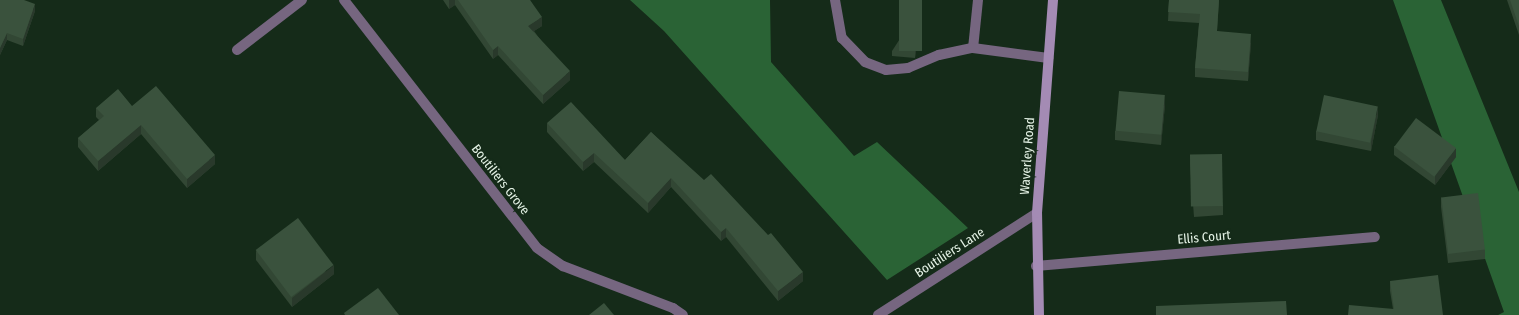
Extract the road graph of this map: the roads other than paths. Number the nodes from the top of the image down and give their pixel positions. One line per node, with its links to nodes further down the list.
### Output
1 (302, 0): 7 (street)
2 (344, 0): 12 (street, Boutiliers Grove)
3 (835, 0): 6 (street)
4 (978, 0): 6 (street)
5 (1053, 0): 8 (main road, Waverley Road)
6 (973, 48): 8 (street)
7 (237, 50)
8 (1048, 58): 9 (main road, Waverley Road)
9 (1037, 213): 11 (main road, Waverley Road); 13 (street, Boutiliers Lane)
10 (1374, 237): 11 (street, Ellis Court)
11 (1036, 266): 14 (main road, Waverley Road)
12 (683, 315)
13 (878, 315)
14 (1039, 315)

